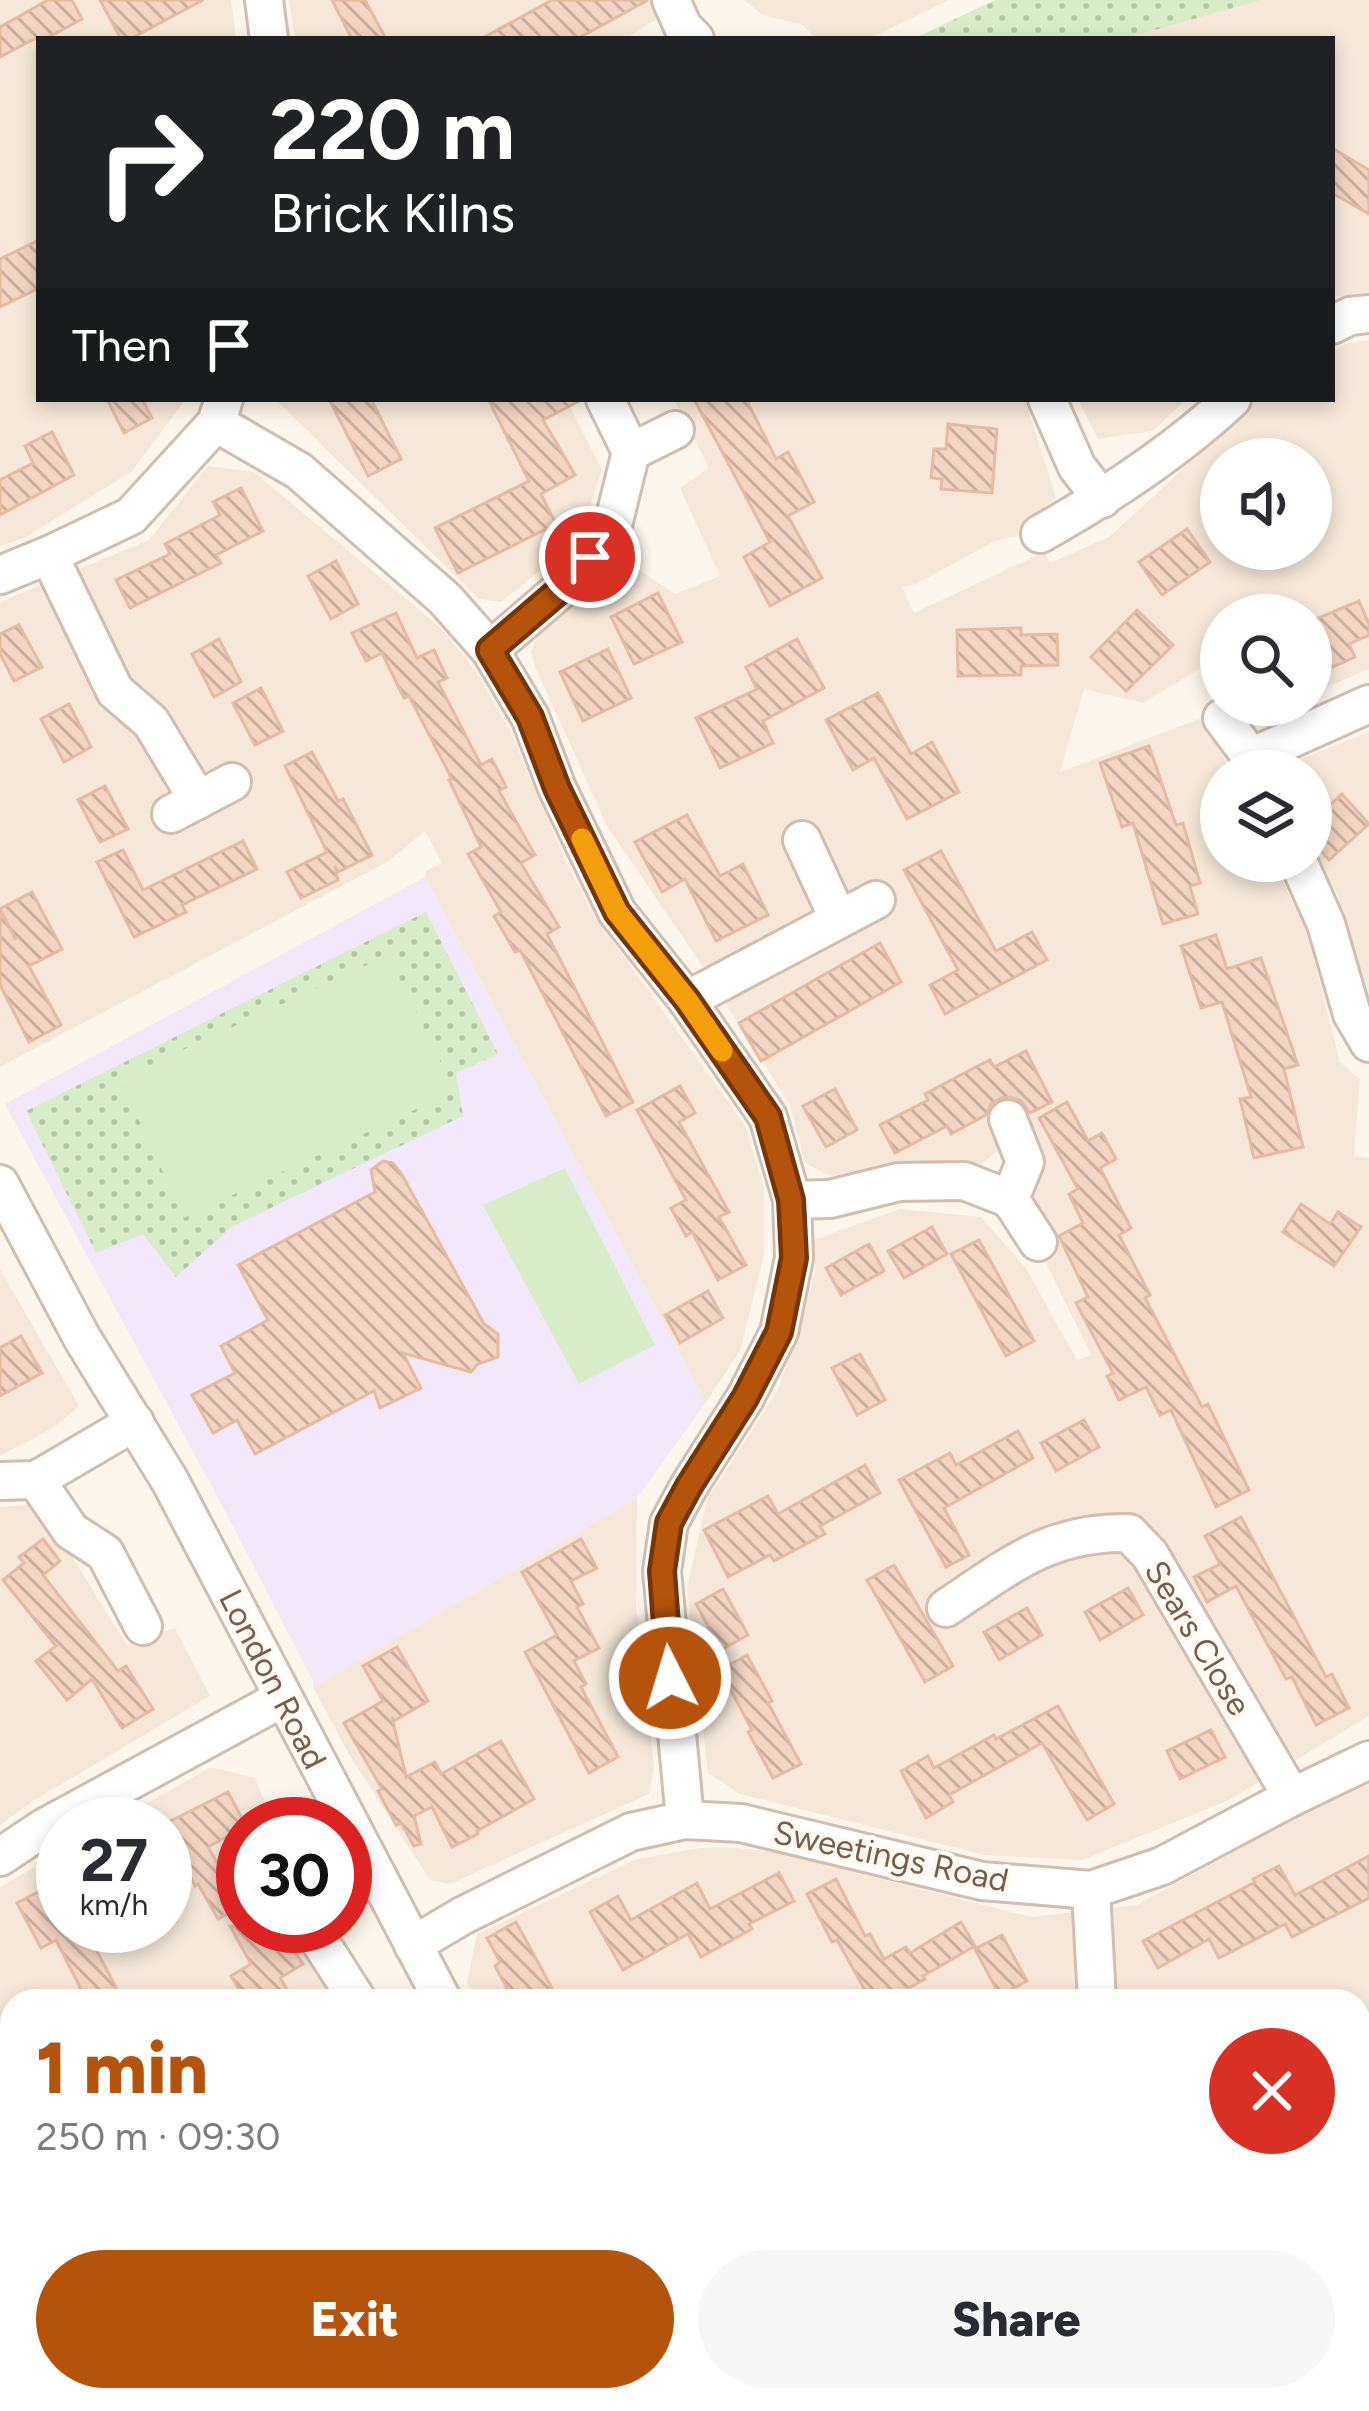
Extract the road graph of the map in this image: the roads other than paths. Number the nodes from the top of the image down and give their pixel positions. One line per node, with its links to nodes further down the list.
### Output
1 (263, 0): 3 (street)
2 (671, 0): 4 (street)
3 (268, 36)
4 (691, 36)
5 (1369, 314): 6 (street)
6 (1335, 324)
7 (606, 402): 12 (street)
8 (1048, 402): 13 (street)
9 (1229, 402): 13 (street)
10 (220, 411): 15 (street); 17 (street)
11 (675, 430): 12 (street)
12 (631, 452): 17 (street)
13 (1102, 499): 14 (street)
14 (1040, 534)
15 (49, 556): 16 (street); 20 (street)
16 (0, 575)
17 (490, 650): 25 (street)
18 (1369, 704): 19 (street)
19 (1281, 750)
20 (232, 782)
21 (802, 840): 24 (street)
22 (1307, 882): 26 (street)
23 (876, 900): 24 (street)
24 (838, 918): 25 (street)
25 (687, 1000): 30 (street)
26 (1369, 1042)
27 (1008, 1119): 29 (street)
28 (0, 1184): 32 (street, London Road)
29 (1010, 1198): 30 (street); 31 (street)
30 (791, 1200): 39 (street)
31 (1038, 1243)
32 (135, 1422): 33 (street); 36 (street, London Road)
33 (18, 1481): 35 (street)
34 (946, 1608): 38 (street, Sears Close)
35 (143, 1626)
36 (283, 1698): 40 (street); 42 (street, London Road)
37 (1369, 1760): 38 (street, Sweetings Road)
38 (1292, 1797): 41 (street, Sweetings Road)
39 (686, 1820): 41 (street, Sweetings Road); 42 (street, Sweetings Road)
40 (0, 1857)
41 (1091, 1890): 46 (street)
42 (412, 1946): 45 (street, London Road)
43 (327, 1953): 44 (street)
44 (350, 1989)
45 (436, 1989)
46 (1096, 1989)

